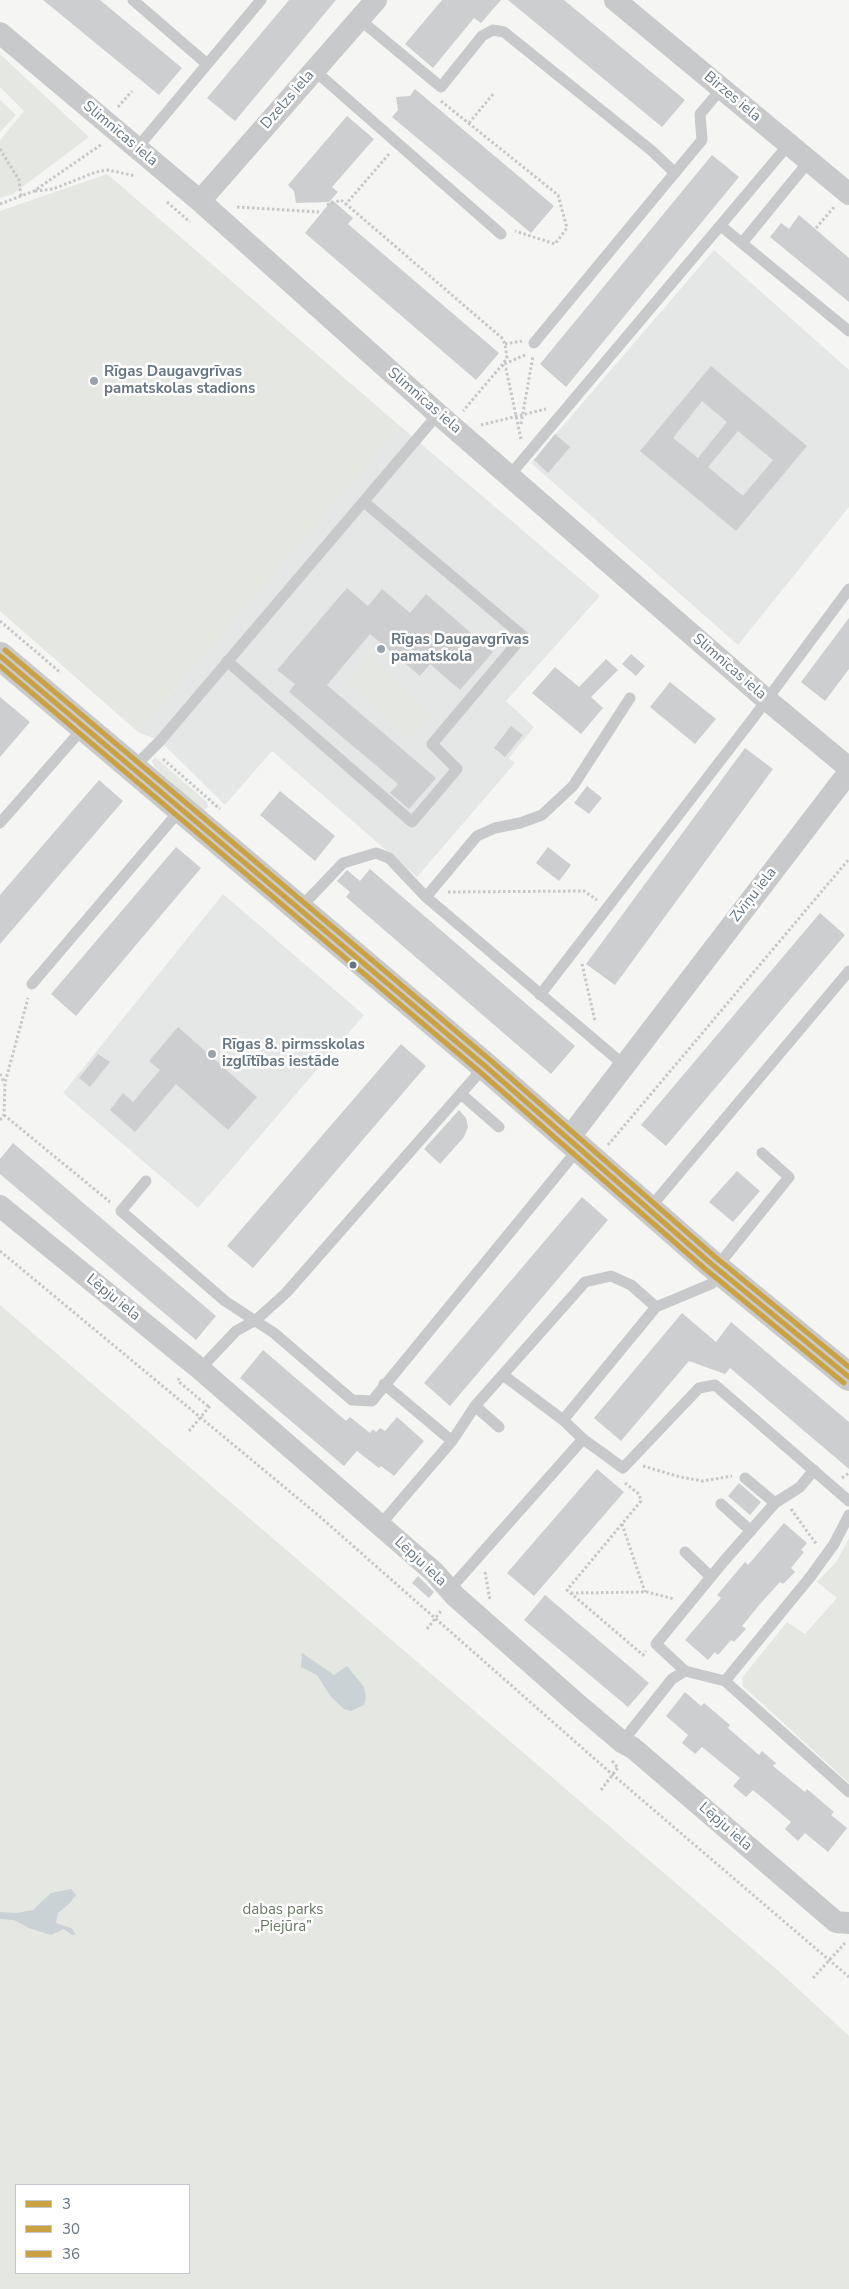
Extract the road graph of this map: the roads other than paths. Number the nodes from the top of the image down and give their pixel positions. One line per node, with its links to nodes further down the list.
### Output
1 (133, 0): 7 (lane)
2 (261, 0): 7 (lane)
3 (376, 0): 5 (street, Dzelzs iela)
4 (615, 0): 9 (street, Birzes iela)
5 (359, 19): 8 (street, Dzelzs iela); 13 (lane)
6 (0, 33): 11 (street, Slimnīcas iela)
7 (207, 64): 11 (lane)
8 (314, 70): 15 (street, Dzelzs iela); 17 (lane)
9 (722, 88): 10 (street, Birzes iela); 13 (lane)
10 (789, 144): 12 (street, Birzes iela); 16 (lane)
11 (137, 148): 15 (street, Slimnīcas iela)
12 (809, 161): 14 (street, Birzes iela); 18 (lane)
13 (675, 173): 20 (lane)
14 (843, 199)
15 (200, 201): 21 (street, Slimnīcas iela)
16 (721, 226): 18 (lane); 22 (lane)
17 (501, 234)
18 (742, 243): 19 (lane)
19 (849, 331)
20 (534, 343)
21 (438, 414): 22 (street, Slimnīcas iela); 23 (lane)
22 (516, 468): 28 (street, Slimnīcas iela)
23 (364, 502): 26 (lane); 26 (lane)
24 (849, 589): 28 (lane)
25 (0, 656): 29 (street)
26 (227, 661): 31 (lane)
27 (630, 698): 35 (lane)
28 (767, 700): 30 (street, Slimnīcas iela); 39 (lane)
29 (84, 727): 31 (street); 34 (lane)
30 (849, 768)
31 (133, 769): 33 (street)
32 (849, 772): 40 (street, Zvīņu iela)
33 (180, 809): 36 (street); 38 (lane)
34 (0, 823)
35 (428, 895): 36 (lane); 39 (lane)
36 (299, 908): 41 (street)
37 (849, 972): 48 (lane)
38 (32, 984)
39 (540, 995): 40 (lane)
40 (624, 1064): 44 (street, Zvīņu iela)
41 (485, 1066): 42 (lane); 44 (street)
42 (460, 1094): 43 (lane); 51 (lane)
43 (500, 1127)
44 (584, 1144): 48 (street); 55 (lane)
45 (762, 1153): 49 (lane)
46 (146, 1181): 51 (lane)
47 (0, 1206): 52 (street, Lēpju iela)
48 (649, 1209): 49 (street)
49 (719, 1271): 50 (lane); 54 (street)
50 (656, 1307): 53 (lane); 57 (lane)
51 (256, 1320): 52 (lane); 55 (lane)
52 (200, 1368): 67 (street, Lēpju iela)
53 (503, 1375): 56 (lane); 57 (lane)
54 (849, 1377)
55 (384, 1384): 60 (lane)
56 (475, 1406): 58 (lane); 60 (lane)
57 (563, 1420): 59 (lane)
58 (499, 1427)
59 (583, 1439): 61 (lane); 71 (lane)
60 (452, 1441): 67 (lane)
61 (814, 1470): 63 (lane); 64 (lane)
62 (745, 1478): 63 (lane)
63 (779, 1500): 68 (lane)
64 (849, 1502)
65 (721, 1504): 68 (lane)
66 (849, 1515): 73 (lane)
67 (380, 1525): 71 (street, Lēpju iela)
68 (751, 1531): 70 (lane)
69 (685, 1552): 70 (lane)
70 (710, 1577): 72 (lane)
71 (450, 1590): 74 (street, Lēpju iela)
72 (685, 1671): 73 (lane); 74 (lane)
73 (725, 1681): 75 (lane)
74 (622, 1742): 76 (street, Lēpju iela)
75 (849, 1792)
76 (843, 1929)

